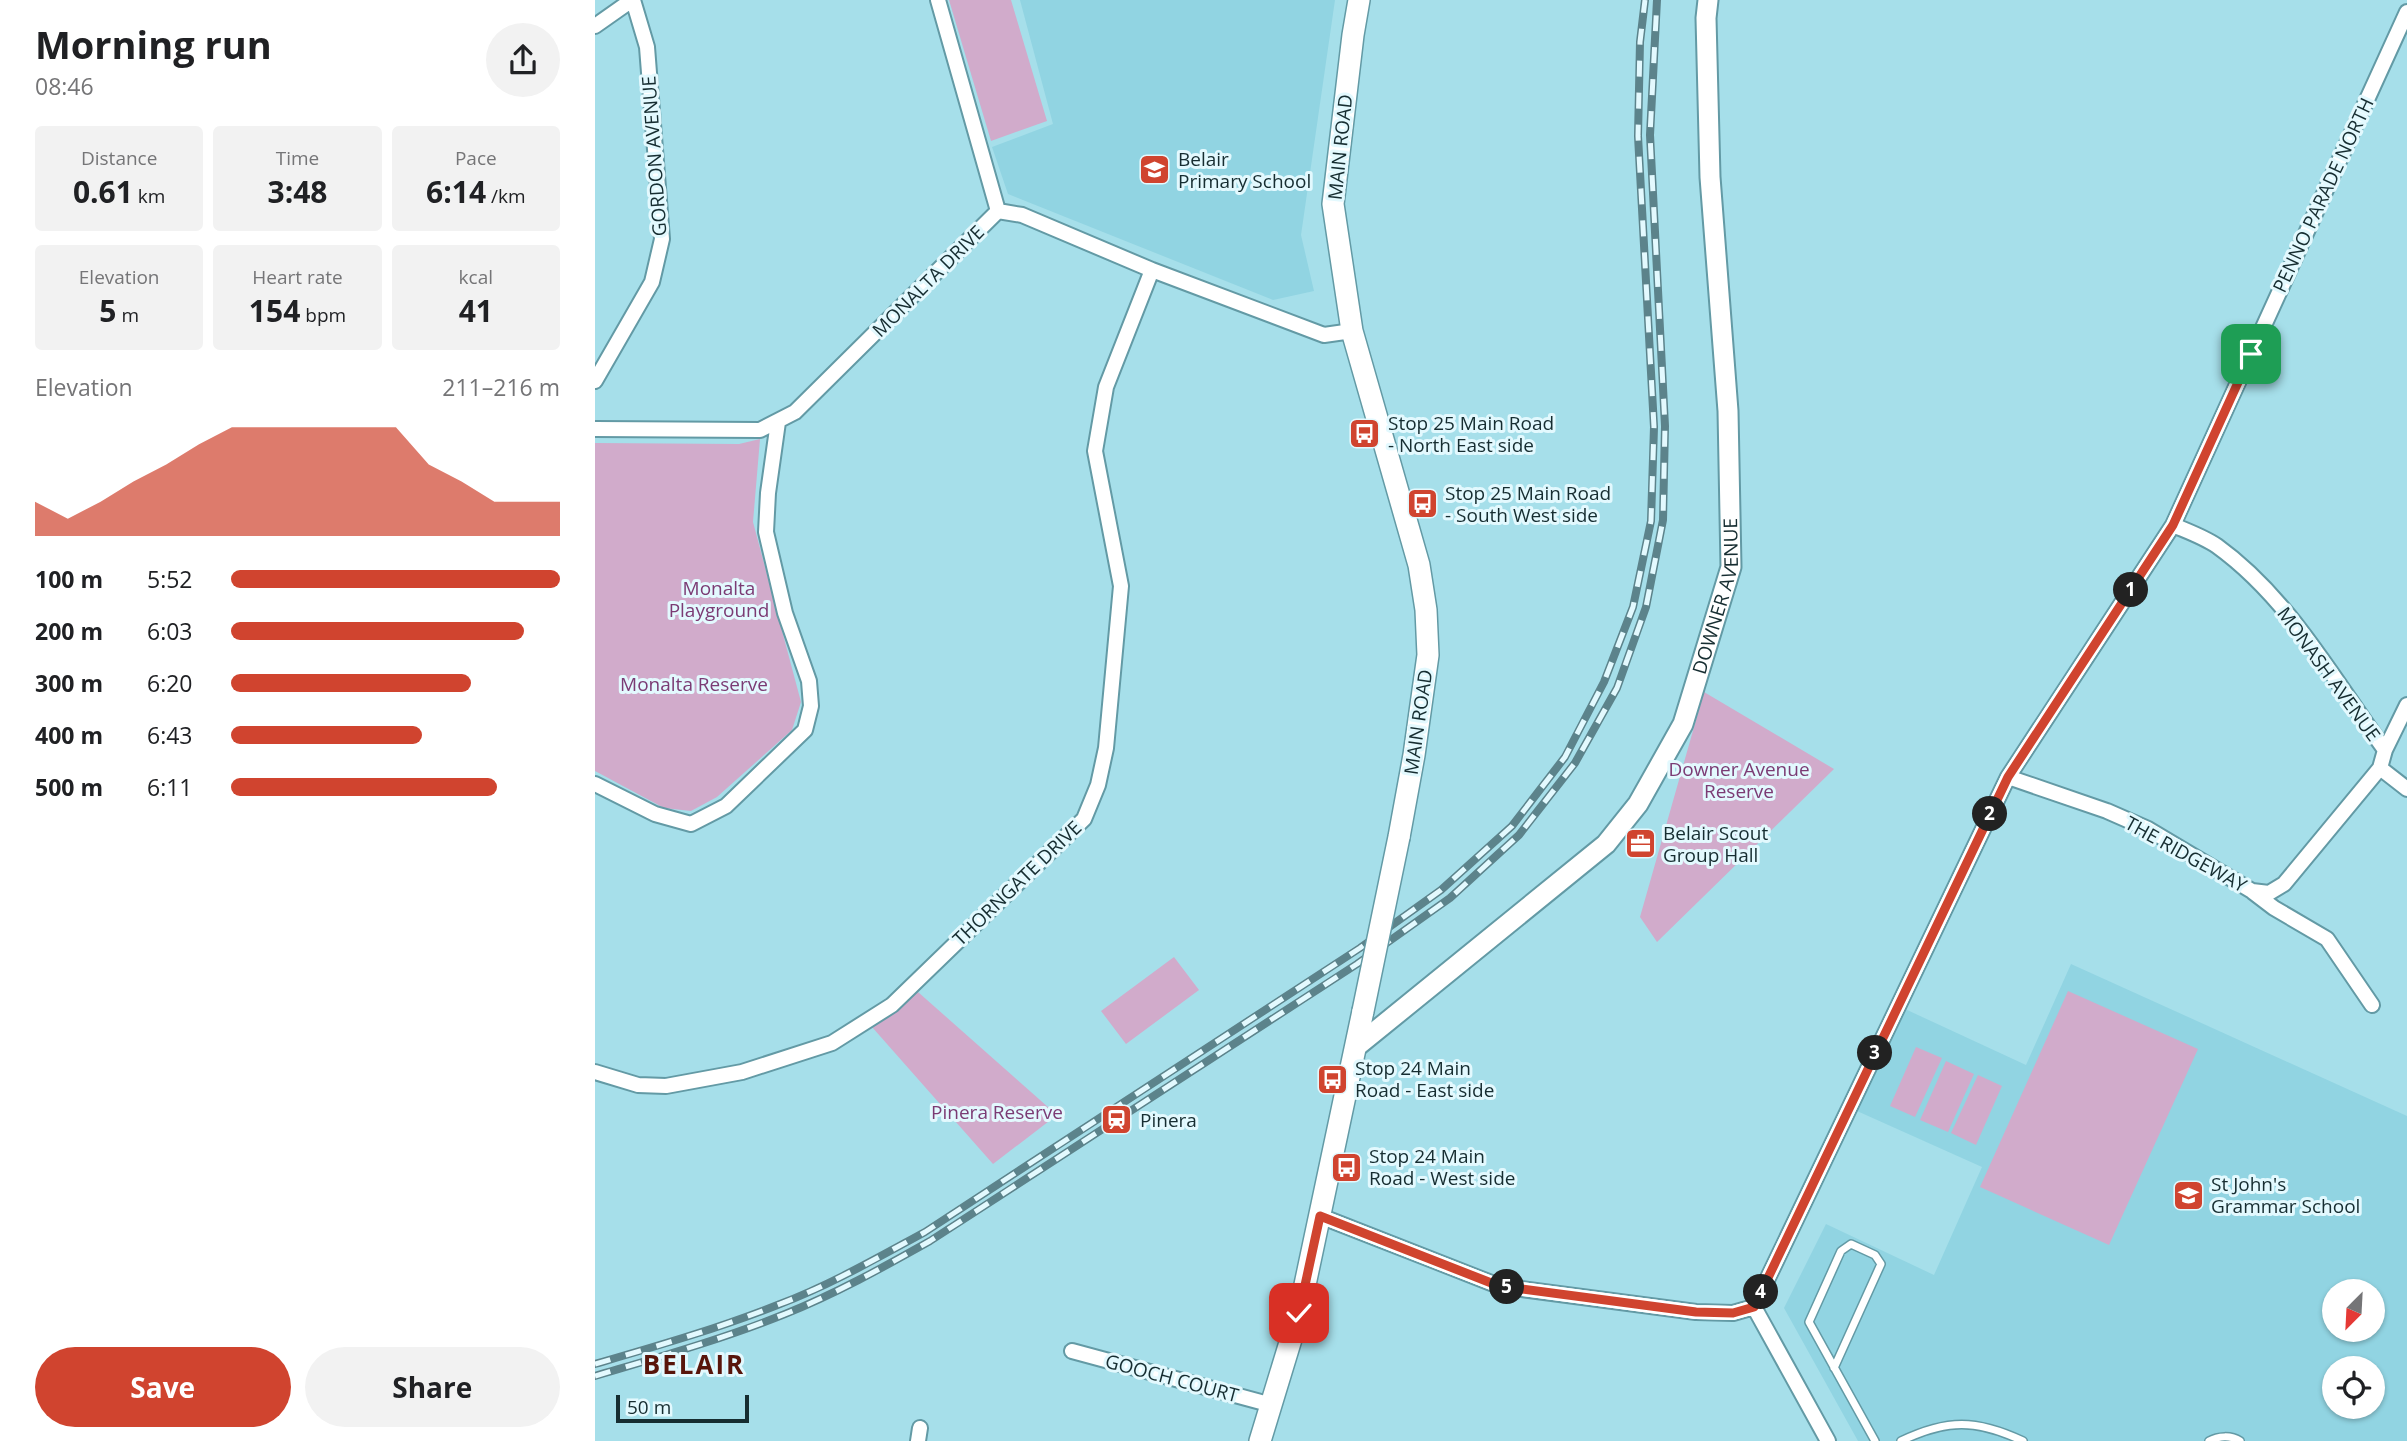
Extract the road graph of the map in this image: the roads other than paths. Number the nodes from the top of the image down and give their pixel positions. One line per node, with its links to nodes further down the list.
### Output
1 (633, 0): 6 (street); 10 (street, GORDON AVENUE)
2 (939, 0): 7 (street)
3 (1359, 0): 9 (main road, MAIN ROAD)
4 (1708, 0): 22 (street, DOWNER AVENUE)
5 (2407, 12): 13 (street, PENNO PARADE NORTH)
6 (595, 26)
7 (998, 211): 8 (street, MONALTA DRIVE); 11 (street, MONALTA DRIVE)
8 (1152, 270): 9 (street, MONALTA DRIVE); 23 (street, THORNGATE DRIVE)
9 (1352, 331): 22 (main road, MAIN ROAD, bridge)
10 (595, 381)
11 (778, 422): 12 (street, MONALTA DRIVE); 18 (street)
12 (595, 429)
13 (2173, 525): 15 (street, MONASH AVENUE); 17 (street, PENNO PARADE NORTH)
14 (2407, 705): 15 (street)
15 (2385, 750): 16 (street)
16 (2380, 768): 19 (street, MONASH AVENUE); 20 (street, THE RIDGEWAY)
17 (2008, 777): 20 (street, THE RIDGEWAY); 25 (street, PENNO PARADE NORTH)
18 (595, 784)
19 (2407, 789)
20 (2252, 891): 21 (street)
21 (2372, 1005)
22 (1356, 1047): 24 (main road, MAIN ROAD)
23 (595, 1072)
24 (1320, 1216): 25 (street); 28 (main road, MAIN ROAD)
25 (1754, 1307): 30 (street)
26 (1072, 1350): 28 (street, GOOCH COURT)
27 (1834, 1368): 27 (lane); 31 (lane)
28 (1272, 1405): 29 (main road, MAIN ROAD)
29 (1260, 1441)
30 (1828, 1441)
31 (1875, 1441)
32 (1901, 1441): 33 (lane)
33 (2023, 1441)
34 (2209, 1441): 35 (lane)
35 (2240, 1441)

